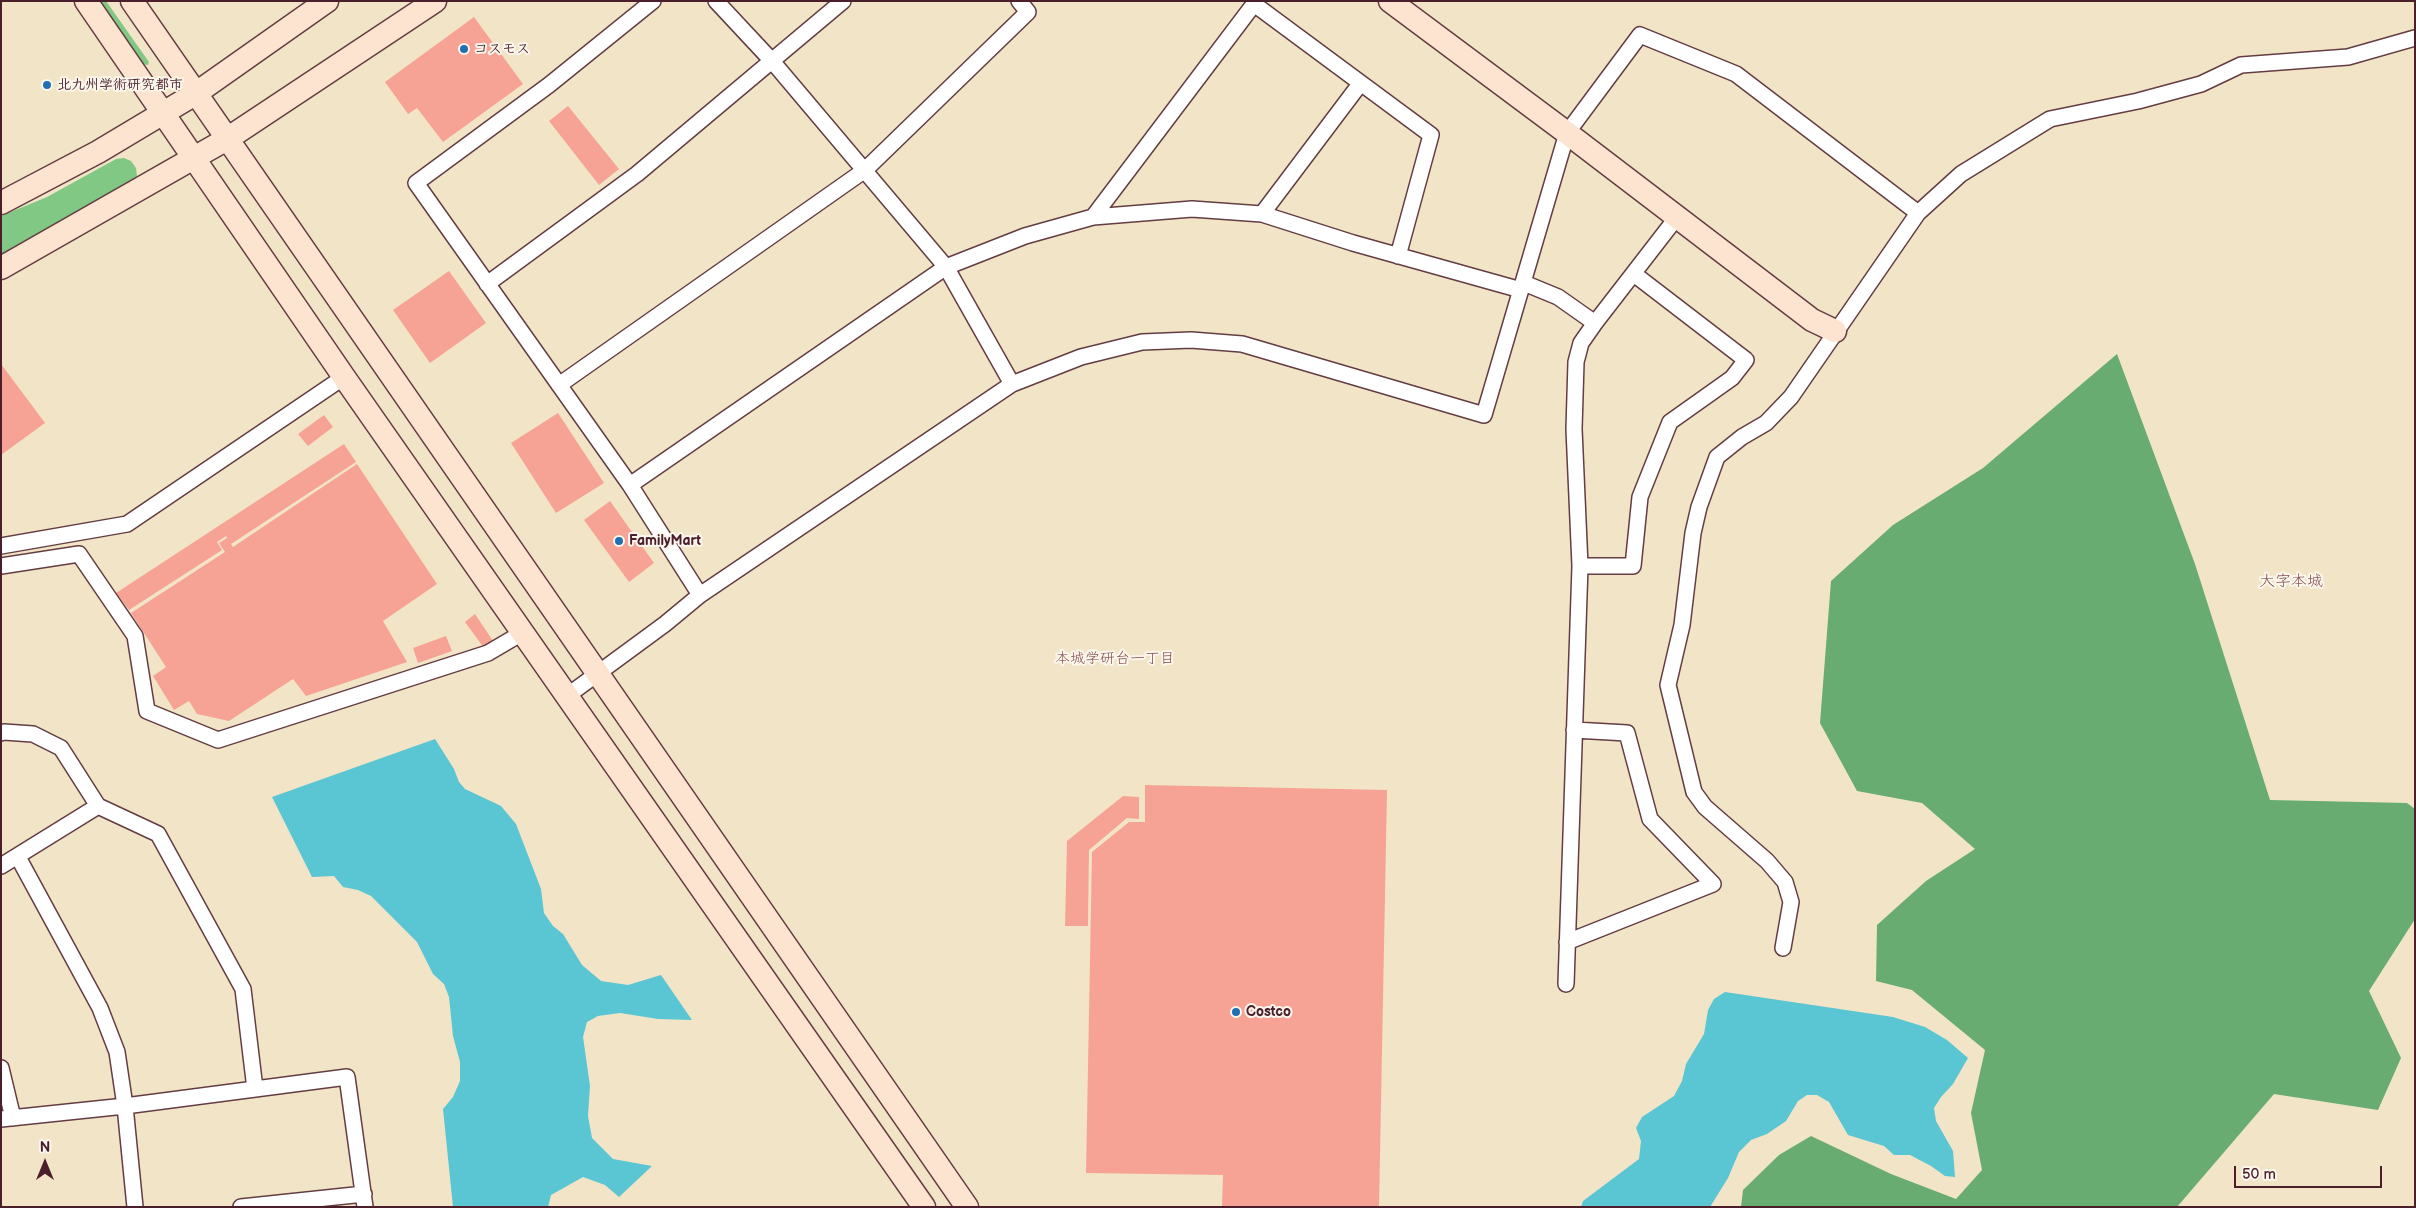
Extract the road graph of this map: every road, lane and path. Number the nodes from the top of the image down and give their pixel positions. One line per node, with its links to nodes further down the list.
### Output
1 (86, 1): 15 (street)
2 (132, 1): 14 (street)
3 (327, 1): 14 (street)
4 (435, 1): 17 (street)
5 (653, 1): 29 (street)
6 (716, 1): 12 (street)
7 (843, 1): 12 (street)
8 (1019, 1): 19 (street)
9 (1390, 1): 16 (street)
10 (1413, 1): 16 (street)
11 (2415, 38): 21 (street)
12 (772, 61): 19 (street); 29 (street)
13 (1360, 84): 22 (street); 23 (street); 25 (street)
14 (195, 94): 15 (street); 17 (street)
15 (163, 112): 18 (street); 20 (street)
16 (1570, 127): 21 (street); 24 (street); 30 (street); 32 (street)
17 (227, 139): 18 (street); 42 (street)
18 (194, 157): 27 (street); 33 (street)
19 (865, 170): 26 (street); 35 (street)
20 (1, 203)
21 (1918, 213): 32 (street)
22 (1262, 214): 23 (street); 25 (street)
23 (1093, 217): 26 (street)
24 (1677, 217): 28 (street); 32 (street)
25 (1398, 256): 30 (street)
26 (946, 267): 34 (street); 36 (street)
27 (1, 268)
28 (1634, 274): 31 (street); 39 (street)
29 (487, 284): 35 (street)
30 (1522, 287): 31 (street); 34 (street)
31 (1595, 324): 39 (street)
32 (1836, 331): 50 (street)
33 (344, 377): 37 (street); 41 (street)
34 (1012, 384): 40 (street)
35 (559, 385): 36 (street)
36 (630, 485): 40 (street)
37 (1, 546)
38 (1, 566): 41 (street)
39 (1580, 566): 44 (street)
40 (700, 595): 42 (street)
41 (522, 633): 43 (street)
42 (598, 674): 43 (street); 52 (street)
43 (567, 696): 53 (street)
44 (1574, 730): 49 (street); 49 (street)
45 (1, 733): 46 (street)
46 (98, 806): 47 (street); 55 (street)
47 (18, 857): 48 (street); 56 (street)
48 (1, 866)
49 (1567, 942): 51 (street)
50 (1783, 948)
51 (1566, 984)
52 (829, 1008): 53 (street); 62 (street)
53 (801, 1029): 61 (street)
54 (1, 1068): 57 (street)
55 (255, 1089): 56 (street); 58 (street)
56 (126, 1106): 57 (street); 59 (street)
57 (7, 1118)
58 (364, 1200): 60 (street)
59 (135, 1207)
60 (241, 1207)
61 (924, 1207)
62 (967, 1207)

